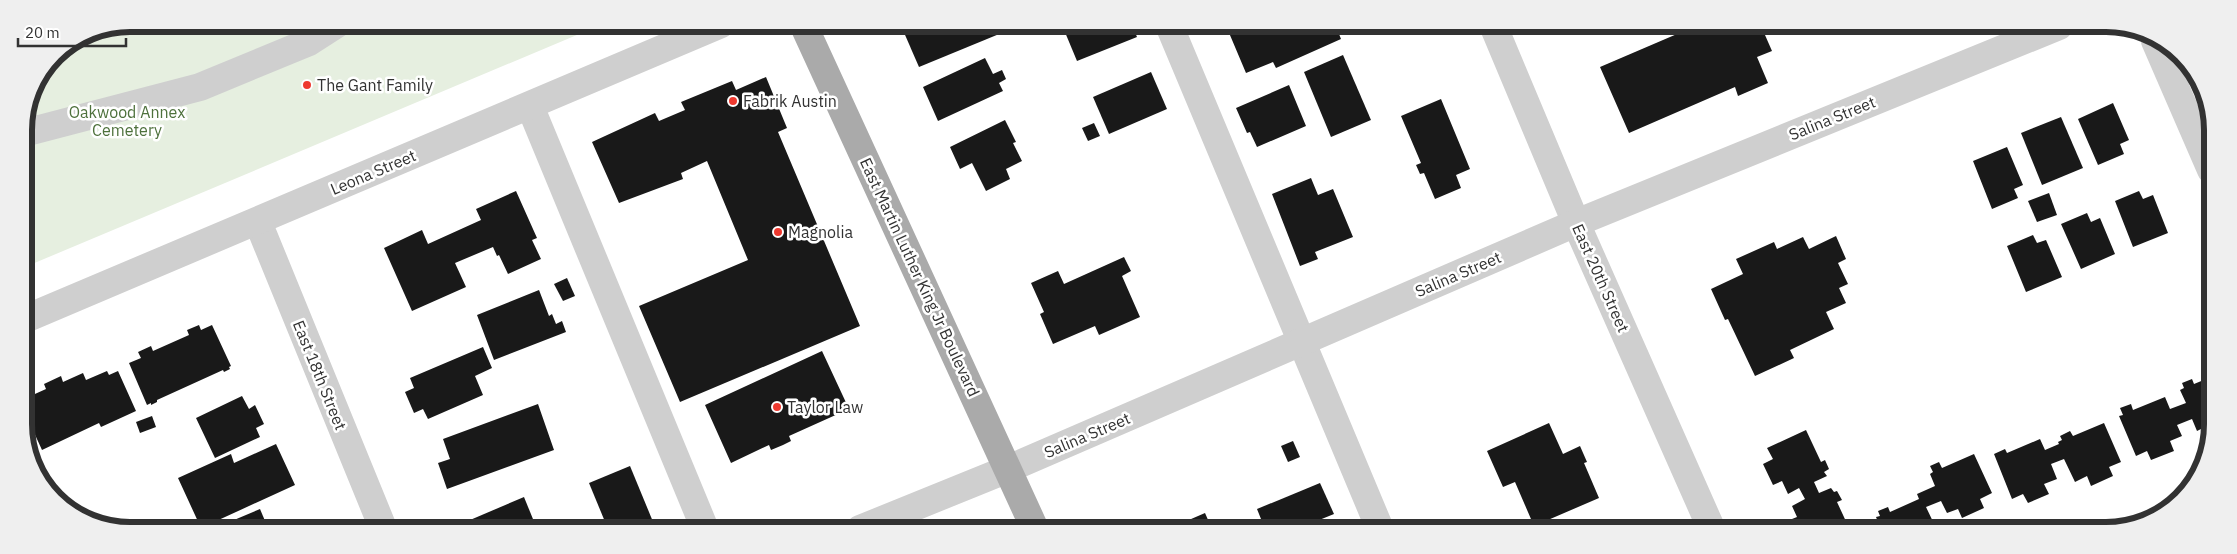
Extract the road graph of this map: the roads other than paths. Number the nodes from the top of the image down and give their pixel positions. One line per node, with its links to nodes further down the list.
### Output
1 (325, 32): 9 (street)
2 (702, 32): 8 (street, Leona Street)
3 (807, 32): 15 (main road, East Martin Luther King Jr Boulevard)
4 (1172, 32): 14 (street)
5 (1496, 32): 12 (street, East 20th Street)
6 (2044, 32): 12 (street, Salina Street)
7 (2159, 48): 10 (street)
8 (530, 106): 11 (street, Leona Street); 19 (street)
9 (33, 131)
10 (2204, 154)
11 (258, 222): 13 (street, Leona Street); 18 (street, East 18th Street)
12 (1576, 223): 14 (street, Salina Street); 17 (street, East 20th Street)
13 (32, 316)
14 (1301, 342): 15 (street, Salina Street); 16 (street)
15 (1008, 469): 20 (street, Salina Street); 21 (main road, East Martin Luther King Jr Boulevard)
16 (1377, 521)
17 (1708, 521)
18 (380, 522)
19 (702, 522)
20 (878, 522)
21 (1032, 522)

